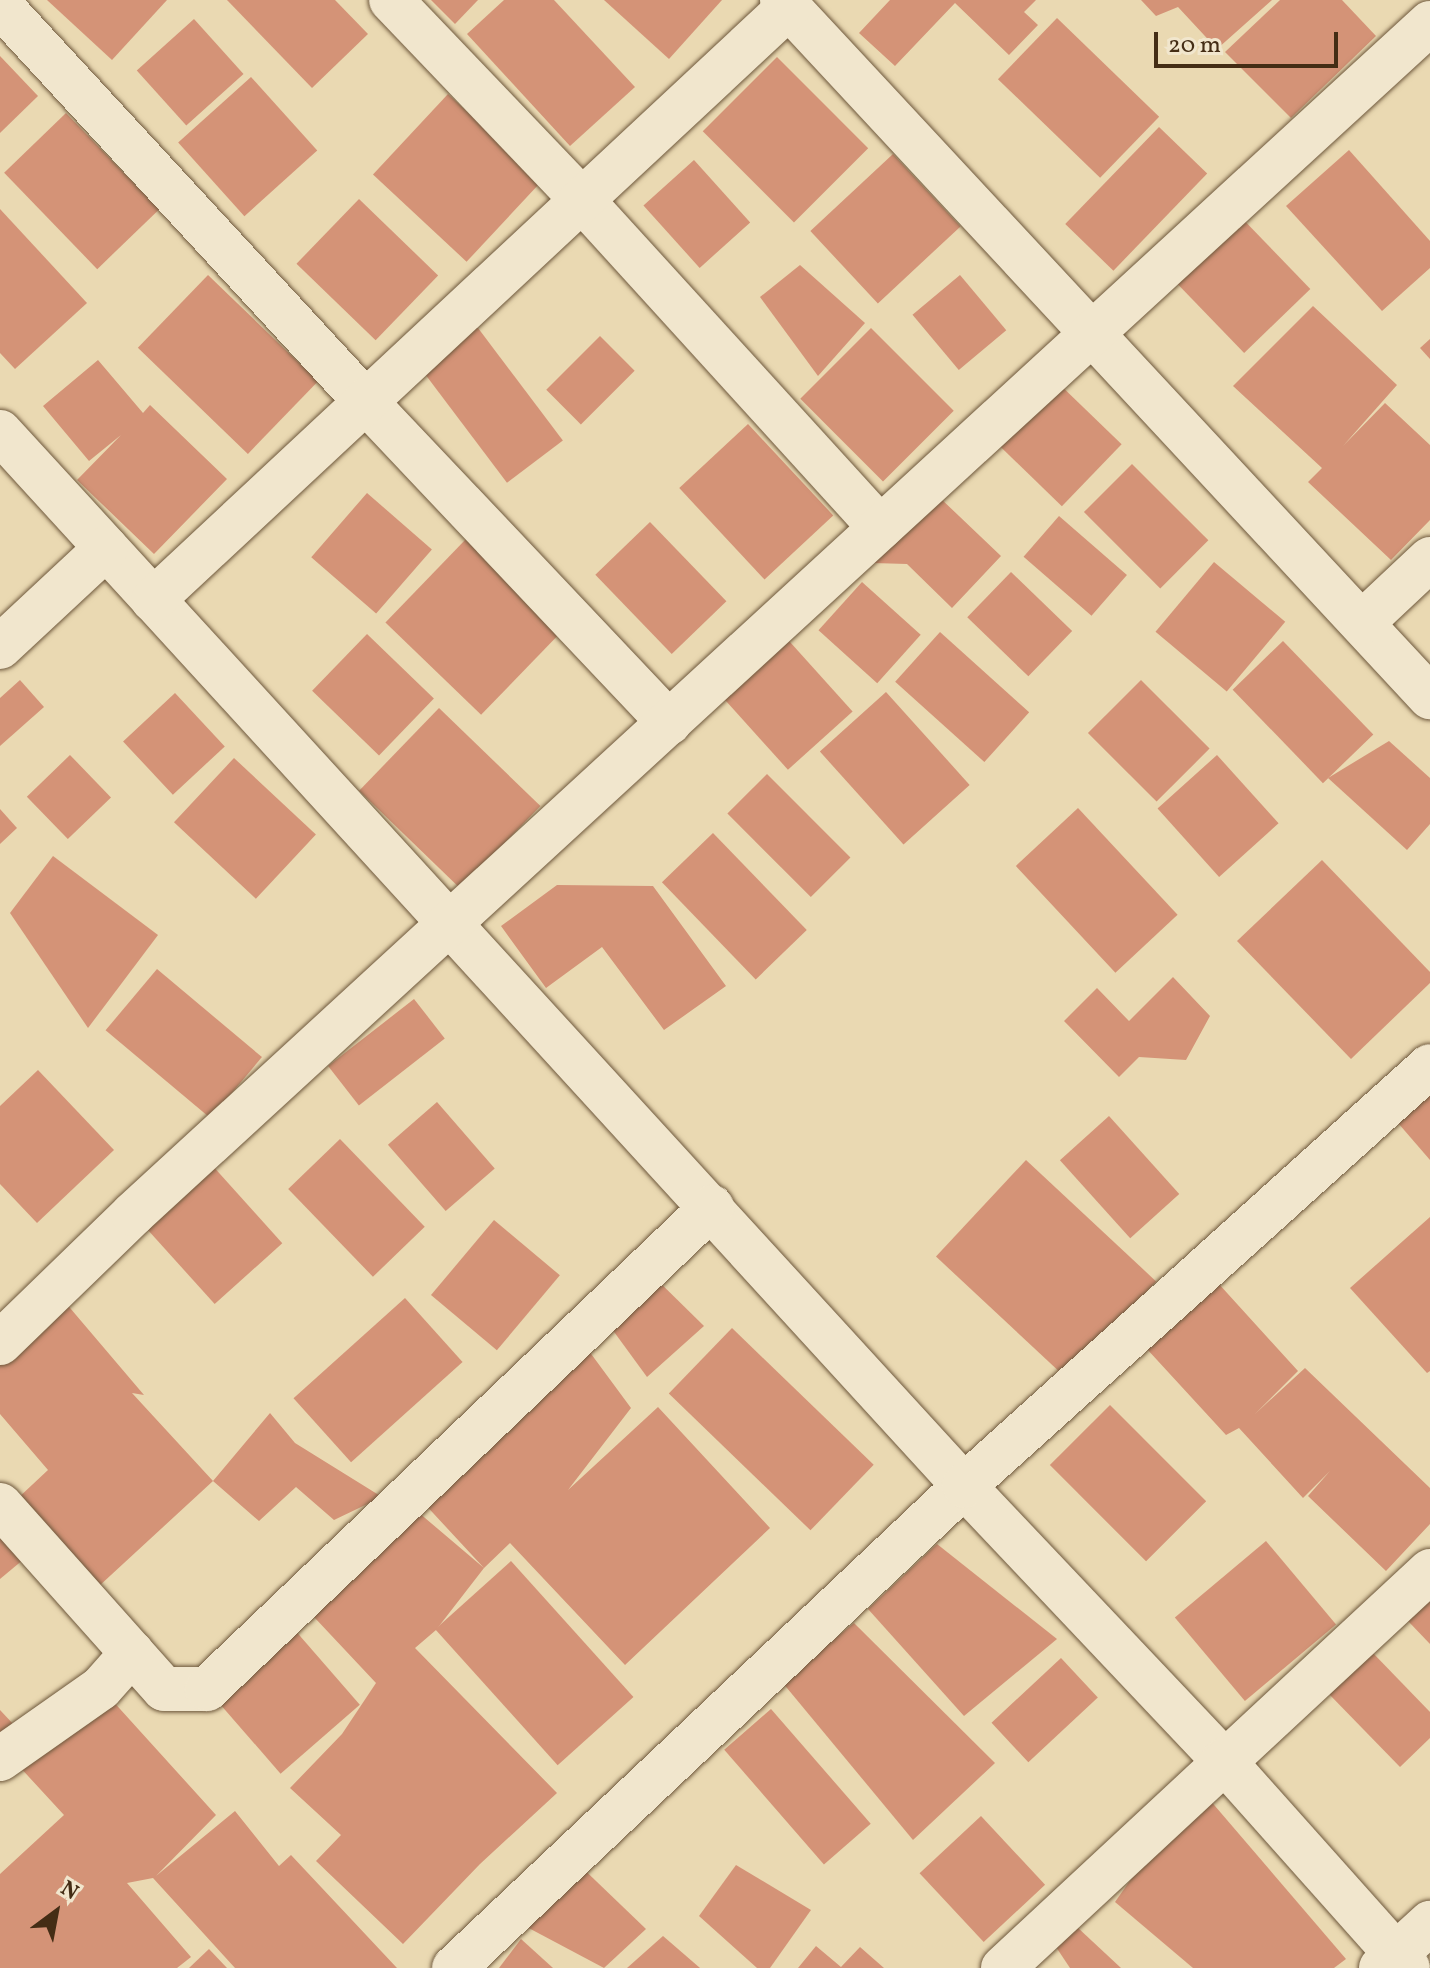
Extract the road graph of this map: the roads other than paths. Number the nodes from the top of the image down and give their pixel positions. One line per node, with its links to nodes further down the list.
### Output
1 (391, 0): 5 (street)
2 (785, 4): 5 (street); 6 (street)
3 (0, 5): 7 (street)
4 (1430, 23): 6 (street)
5 (582, 200): 7 (street); 9 (street)
6 (1091, 334): 9 (street); 13 (street)
7 (365, 401): 12 (street); 16 (street)
8 (0, 432): 10 (street)
9 (880, 528): 16 (street)
10 (106, 548): 12 (street); 14 (street)
11 (1430, 559): 13 (street)
12 (153, 600): 17 (street)
13 (1363, 622): 15 (street)
14 (0, 647)
15 (1430, 697)
16 (669, 723): 17 (street)
17 (450, 924): 19 (street); 20 (street)
18 (1430, 1066): 21 (street)
19 (712, 1207): 21 (street); 24 (street)
20 (0, 1343)
21 (964, 1486): 26 (street); 29 (street)
22 (0, 1505): 24 (street)
23 (1430, 1571): 26 (street)
24 (132, 1653): 25 (street)
25 (0, 1759)
26 (1223, 1760): 28 (street); 30 (street)
27 (1430, 1923): 28 (street)
28 (1395, 1964)
29 (454, 1968)
30 (1003, 1968)

